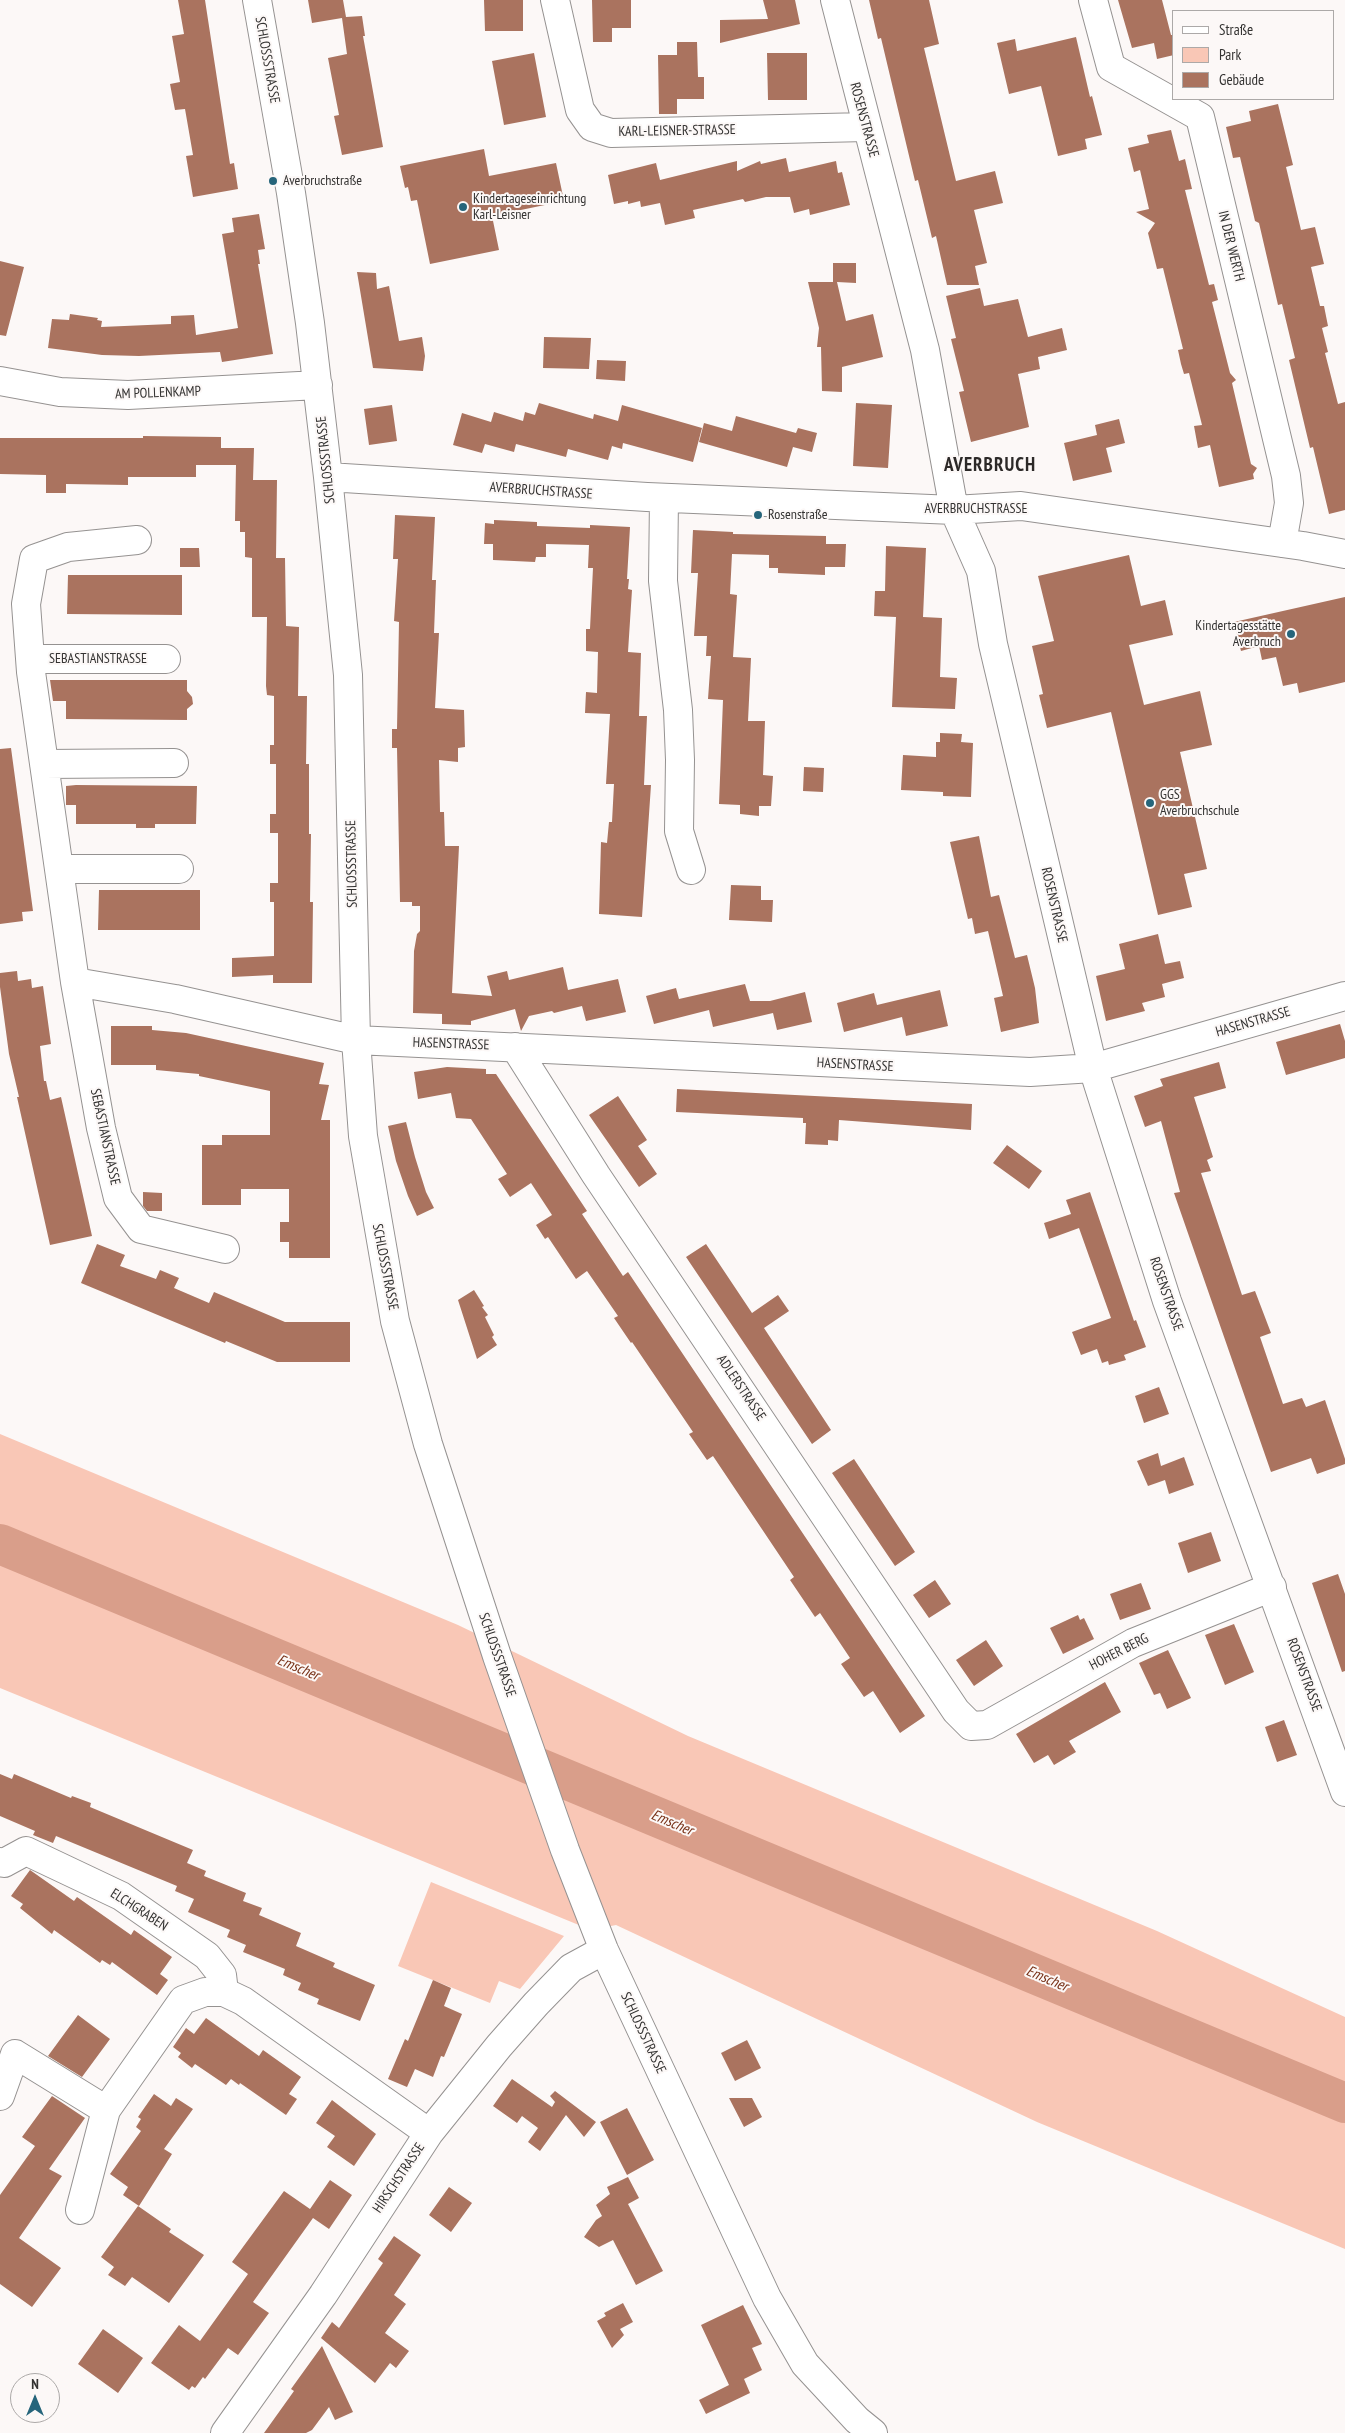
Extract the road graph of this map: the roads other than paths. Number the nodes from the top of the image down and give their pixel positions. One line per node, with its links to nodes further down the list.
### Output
1 (257, 0): 7 (street, SCHLOSSSTRASSE)
2 (555, 0): 5 (street, KARL-LEISNER-STRASSE)
3 (835, 0): 5 (street, ROSENSTRASSE)
4 (1093, 0): 12 (street, IN DER WERTH)
5 (866, 127): 10 (street, ROSENSTRASSE)
6 (0, 381): 7 (street, AM POLLENKAMP)
7 (318, 386): 8 (street, SCHLOSSSTRASSE)
8 (328, 478): 9 (street, AVERBRUCHSTRASSE); 23 (street, SCHLOSSSTRASSE)
9 (664, 498): 10 (street, AVERBRUCHSTRASSE); 20 (street)
10 (954, 510): 12 (street, AVERBRUCHSTRASSE); 25 (street, ROSENSTRASSE)
11 (137, 540): 14 (street, SEBASTIANSTRASSE)
12 (1282, 543): 13 (street, AVERBRUCHSTRASSE)
13 (1345, 554)
14 (30, 659): 15 (street, SEBASTIANSTRASSE); 17 (street, SEBASTIANSTRASSE)
15 (166, 659)
16 (174, 763): 17 (street)
17 (44, 764): 18 (street, SEBASTIANSTRASSE)
18 (59, 868): 19 (street); 21 (street, SEBASTIANSTRASSE)
19 (179, 869)
20 (691, 870)
21 (75, 982): 23 (street); 26 (street, SEBASTIANSTRASSE)
22 (1345, 996): 25 (street, HASENSTRASSE)
23 (356, 1040): 24 (street, HASENSTRASSE); 31 (street, SCHLOSSSTRASSE)
24 (515, 1047): 25 (street, HASENSTRASSE); 28 (street, ADLERSTRASSE)
25 (1093, 1068): 27 (street, ROSENSTRASSE)
26 (225, 1249)
27 (1272, 1587): 28 (street, HOHER BERG); 29 (street, ROSENSTRASSE)
28 (971, 1726)
29 (1345, 1792)
30 (2, 1862): 32 (street, ELCHGRABEN)
31 (604, 1950): 36 (street, HIRSCHSTRASSE); 39 (street, SCHLOSSSTRASSE)
32 (224, 1992): 35 (street); 36 (street)
33 (7, 2048): 34 (street); 35 (street)
34 (0, 2096)
35 (106, 2110): 37 (street)
36 (429, 2133): 38 (street, HIRSCHSTRASSE)
37 (80, 2210)
38 (225, 2433)
39 (873, 2433)

